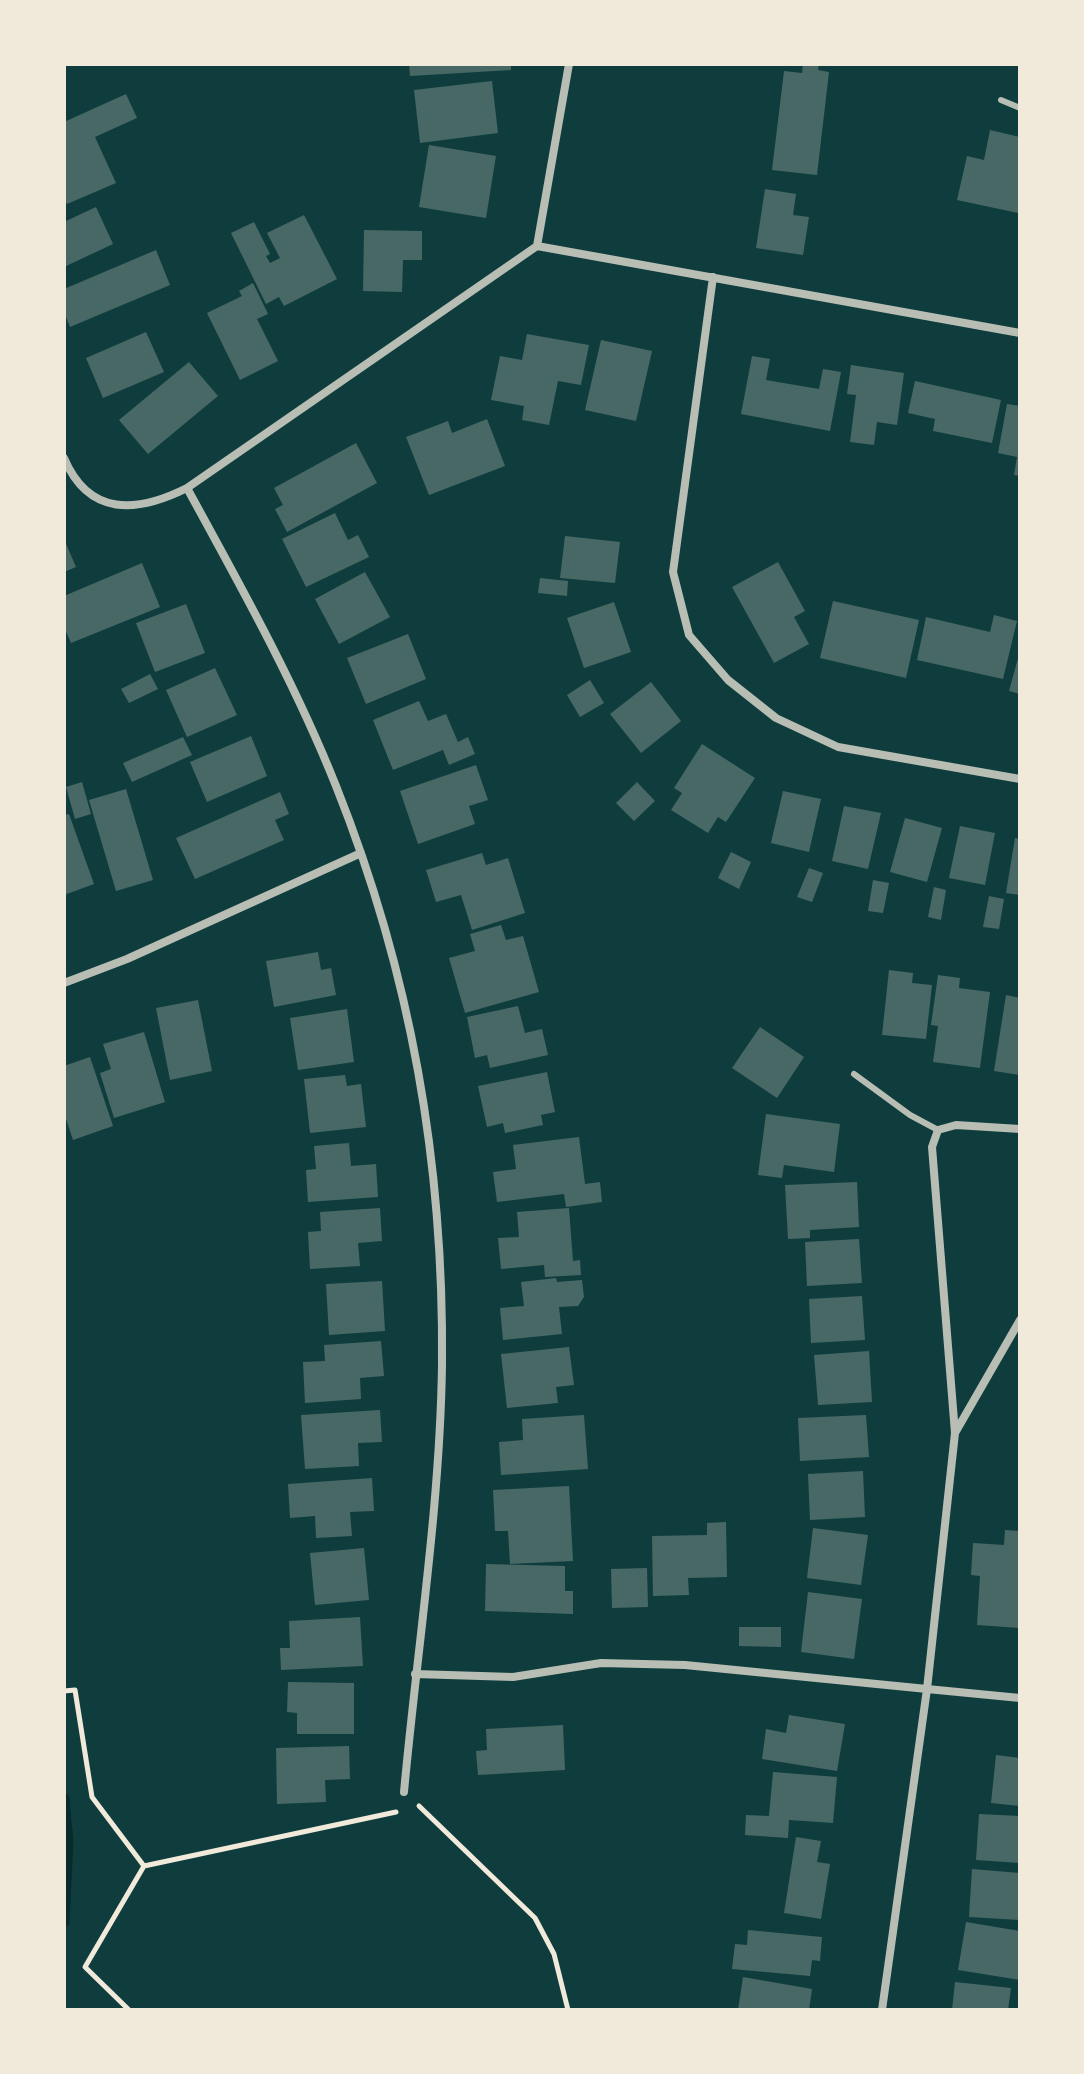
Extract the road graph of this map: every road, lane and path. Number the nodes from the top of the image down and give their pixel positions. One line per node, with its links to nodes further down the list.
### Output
1 (569, 64): 4 (street)
2 (1001, 100): 3 (lane)
3 (1020, 108)
4 (537, 246): 5 (street); 8 (street)
5 (713, 277): 6 (street); 9 (street)
6 (1020, 333)
7 (64, 458): 8 (street)
8 (187, 488): 10 (street)
9 (1020, 779)
10 (361, 853): 11 (street); 17 (street)
11 (64, 983)
12 (854, 1074): 14 (lane)
13 (1020, 1129): 14 (street)
14 (938, 1130): 16 (street)
15 (1020, 1320): 16 (street)
16 (955, 1433): 18 (street)
17 (415, 1674): 18 (street); 21 (street)
18 (927, 1689): 20 (street); 26 (street)
19 (64, 1691): 23 (path)
20 (1020, 1698)
21 (404, 1792): 22 (path)
22 (420, 1807): 23 (path); 25 (path)
23 (144, 1866): 24 (path)
24 (129, 2010)
25 (568, 2010)
26 (882, 2010)

